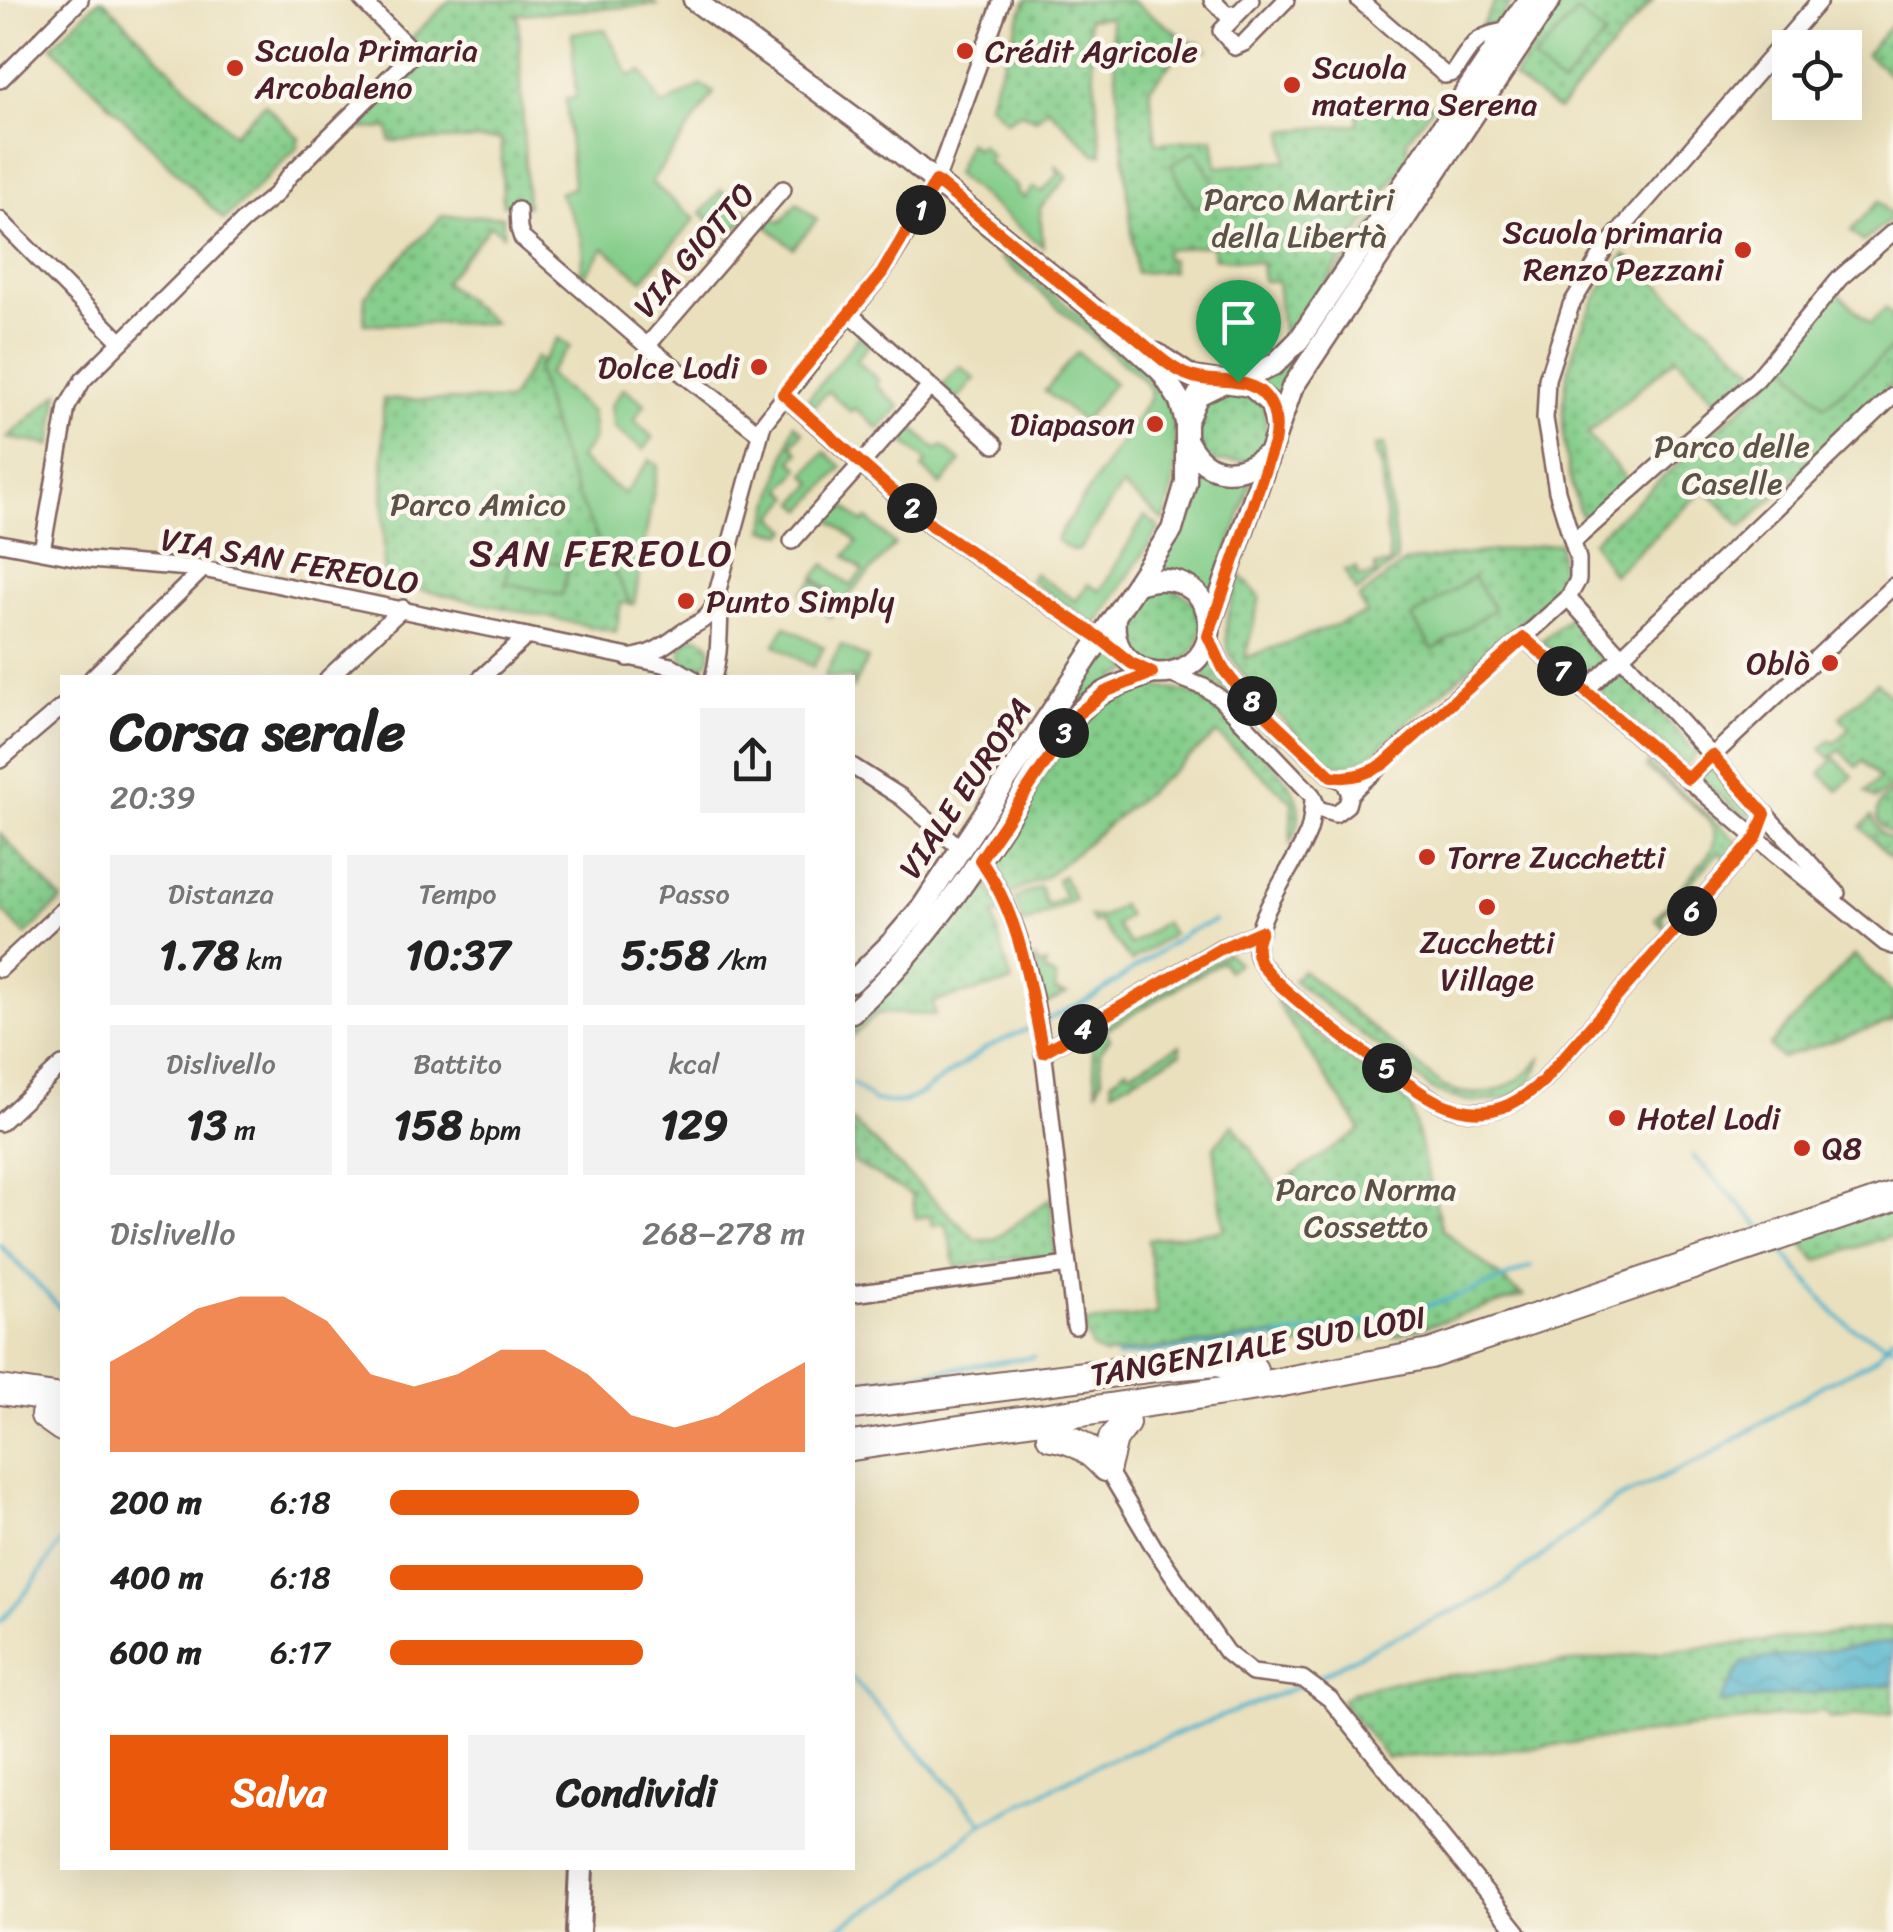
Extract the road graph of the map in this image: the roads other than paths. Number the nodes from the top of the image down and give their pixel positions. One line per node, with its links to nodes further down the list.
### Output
1 (80, 0): 14 (street)
2 (362, 0): 24 (street)
3 (694, 0): 16 (street)
4 (1002, 0): 16 (street)
5 (1212, 0): 12 (street)
6 (1251, 0): 12 (street)
7 (1286, 0): 12 (street)
8 (1359, 0): 13 (street)
9 (1528, 0): 13 (street, VIALE EUROPA)
10 (1550, 0): 15 (street, VIALE EUROPA)
11 (1820, 0): 36 (street)
12 (1238, 13)
13 (1508, 31): 15 (street, VIALE EUROPA)
14 (0, 80)
15 (1426, 167): 23 (street, VIALE EUROPA)
16 (936, 181): 21 (street); 22 (street)
17 (783, 190): 25 (street, VIA GIOTTO)
18 (518, 210): 25 (street)
19 (0, 220): 24 (street)
20 (1893, 232): 36 (street)
21 (1094, 310): 26 (street); 31 (street)
22 (850, 314): 27 (street); 28 (street)
23 (1317, 330): 26 (street, VIALE EUROPA); 30 (street, VIALE EUROPA)
24 (121, 342): 39 (street)
25 (647, 346): 32 (street)
26 (1231, 382): 30 (street); 31 (street, VIALE EUROPA)
27 (930, 387): 33 (street); 35 (street)
28 (783, 394): 32 (street); 35 (street)
29 (1893, 396): 54 (street)
30 (1277, 430): 34 (street, VIALE EUROPA)
31 (1187, 432): 34 (street); 42 (street, VIALE EUROPA)
32 (760, 433): 41 (street)
33 (995, 445)
34 (1268, 454): 47 (street, VIALE EUROPA)
35 (861, 464): 37 (street); 51 (street)
36 (1574, 541): 44 (street)
37 (792, 542)
38 (0, 543): 39 (street, VIA SAN FEREOLO)
39 (42, 551): 40 (street, VIA SAN FEREOLO)
40 (203, 569): 45 (street, VIA SAN FEREOLO); 59 (street)
41 (724, 576): 48 (street); 52 (street)
42 (1137, 584): 46 (street, VIALE EUROPA); 47 (street)
43 (1893, 586): 64 (street)
44 (1568, 598): 50 (street); 54 (street)
45 (403, 608): 49 (street, VIA SAN FEREOLO); 60 (street)
46 (1114, 618): 51 (street, VIALE EUROPA); 53 (street)
47 (1209, 632): 57 (street, VIALE EUROPA); 68 (street)
48 (683, 633): 52 (street); 55 (street); 58 (street)
49 (527, 636): 55 (street, VIA SAN FEREOLO); 61 (street)
50 (1524, 638): 62 (street); 66 (street)
51 (1101, 639): 53 (street); 75 (street, VIALE EUROPA)
52 (718, 641): 56 (street)
53 (1123, 654): 57 (street)
54 (1621, 656): 62 (street); 64 (street)
55 (628, 658): 58 (street, VIA SAN FEREOLO)
56 (715, 671): 58 (street)
57 (1160, 673): 71 (street); 76 (street, VIALE EUROPA)
58 (686, 674)
59 (95, 675)
60 (331, 675)
61 (485, 675)
62 (1585, 690): 69 (street)
63 (60, 709): 65 (street)
64 (1712, 755): 69 (street); 73 (street)
65 (0, 760)
66 (1384, 764): 68 (street); 70 (street)
67 (855, 768): 75 (street)
68 (1336, 777): 70 (street); 71 (street)
69 (1688, 779): 74 (street)
70 (1350, 794): 72 (street)
71 (1312, 798): 72 (street); 77 (street)
72 (1335, 814): 77 (street)
73 (1765, 814): 74 (street); 80 (street)
74 (1756, 838): 79 (street); 80 (street)
75 (960, 848): 83 (street, VIALE EUROPA)
76 (980, 860): 84 (street, VIALE EUROPA); 85 (street)
77 (1292, 862): 79 (street)
78 (60, 913): 82 (street)
79 (1261, 931): 85 (street)
80 (1874, 932): 81 (street)
81 (1893, 946)
82 (0, 968)
83 (855, 979)
84 (855, 1009)
85 (1043, 1052): 91 (street)
86 (60, 1067): 87 (street)
87 (0, 1123)
88 (1893, 1181): 90 (highway, TANGENZIALE SUD LODI)
89 (1893, 1198): 90 (highway, TANGENZIALE SUD LODI)
90 (1783, 1227): 94 (highway, TANGENZIALE SUD LODI)
91 (1068, 1265): 92 (street); 93 (street)
92 (855, 1294)
93 (1075, 1326)
94 (1265, 1377): 97 (highway); 99 (highway); 100 (highway, TANGENZIALE SUD LODI); 102 (highway, TANGENZIALE SUD LODI)
95 (60, 1387): 96 (highway)
96 (6, 1398): 98 (highway)
97 (855, 1406)
98 (58, 1414)
99 (1125, 1423): 101 (highway); 104 (highway)
100 (855, 1428)
101 (1051, 1436): 103 (highway); 104 (highway)
102 (855, 1445)
103 (855, 1461)
104 (1106, 1467): 107 (street)
105 (582, 1870): 106 (main road)
106 (578, 1932)
107 (1518, 1932)

